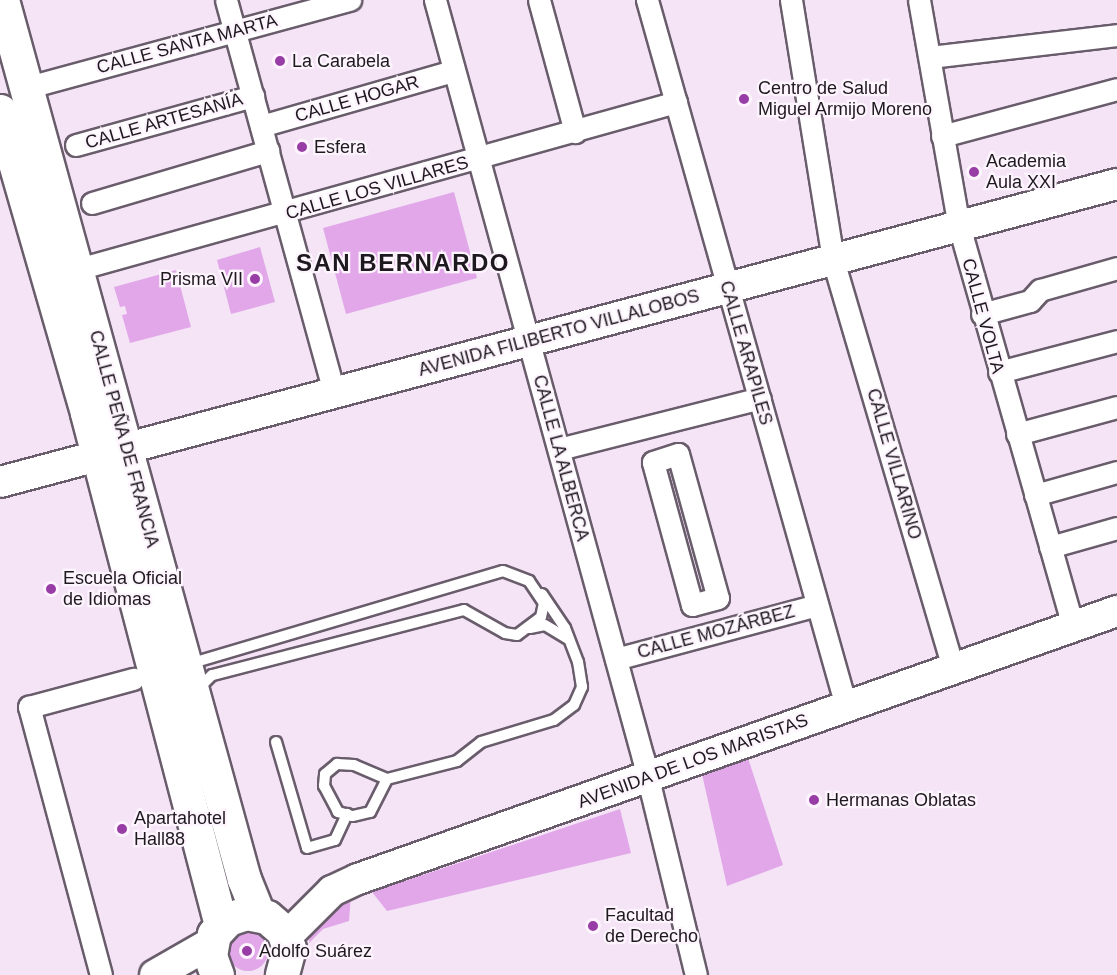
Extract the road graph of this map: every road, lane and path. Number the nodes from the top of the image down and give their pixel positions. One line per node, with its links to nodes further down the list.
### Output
1 (2, 0): 13 (main road, CALLE PEÑA DE FRANCIA)
2 (226, 0): 9 (street)
3 (350, 0): 9 (street, CALLE SANTA MARTA)
4 (435, 0): 12 (street, CALLE LA ALBERCA)
5 (539, 0): 19 (street)
6 (647, 0): 16 (street, CALLE ARAPILES)
7 (791, 0): 28 (street, CALLE VILLARINO)
8 (922, 0): 11 (street, CALLE VOLTA)
9 (235, 33): 13 (street, CALLE SANTA MARTA); 15 (street)
10 (1117, 35): 11 (street)
11 (930, 57): 20 (street, CALLE VOLTA)
12 (453, 71): 18 (street, CALLE HOGAR); 23 (street, CALLE LA ALBERCA)
13 (25, 88): 30 (main road, CALLE PEÑA DE FRANCIA)
14 (1117, 89): 20 (street)
15 (253, 96): 18 (street); 21 (street, CALLE ARTESANÍA)
16 (676, 102): 19 (street, CALLE LOS VILLARES); 31 (street, CALLE ARAPILES)
17 (0, 111): 41 (main road, CALLE PEÑA DE FRANCIA)
18 (261, 126): 22 (street)
19 (575, 132): 23 (street, CALLE LOS VILLARES)
20 (942, 136): 27 (street, CALLE VOLTA)
21 (76, 145)
22 (268, 151): 25 (street); 26 (street)
23 (478, 160): 26 (street, CALLE LOS VILLARES); 33 (street, CALLE LA ALBERCA)
24 (1117, 184): 27 (main road, AVENIDA FILIBERTO VILLALOBOS)
25 (92, 203)
26 (285, 214): 30 (street, CALLE LOS VILLARES); 36 (street)
27 (959, 226): 28 (main road, AVENIDA FILIBERTO VILLALOBOS); 32 (street, CALLE VOLTA)
28 (833, 260): 31 (main road, AVENIDA FILIBERTO VILLALOBOS); 55 (street, CALLE VILLARINO)
29 (1117, 268): 32 (street)
30 (78, 269): 41 (main road, CALLE PEÑA DE FRANCIA)
31 (727, 289): 33 (main road, AVENIDA FILIBERTO VILLALOBOS); 37 (street, CALLE ARAPILES)
32 (982, 314): 35 (street, CALLE VOLTA)
33 (529, 341): 36 (main road, AVENIDA FILIBERTO VILLALOBOS); 40 (street, CALLE LA ALBERCA)
34 (1117, 342): 35 (street)
35 (999, 372): 39 (street, CALLE VOLTA)
36 (334, 393): 41 (main road, AVENIDA FILIBERTO VILLALOBOS)
37 (760, 398): 40 (street); 49 (street, CALLE ARAPILES)
38 (1117, 407): 39 (street)
39 (1017, 435): 45 (street, CALLE VOLTA)
40 (559, 449): 54 (street, CALLE LA ALBERCA)
41 (112, 451): 44 (main road, AVENIDA FILIBERTO VILLALOBOS); 56 (main road, CALLE PEÑA DE FRANCIA); 59 (main road, CALLE PEÑA DE FRANCIA)
42 (666, 458): 42 (street)
43 (1117, 472): 45 (street)
44 (0, 482)
45 (1035, 495): 47 (street, CALLE VOLTA)
46 (1117, 528): 47 (street)
47 (1050, 547): 51 (street, CALLE VOLTA)
48 (539, 590): 52 (lane); 53 (lane); 56 (lane)
49 (817, 605): 54 (street, CALLE MOZÁRBEZ); 58 (street, CALLE ARAPILES)
50 (1117, 611): 51 (main road, AVENIDA DE LOS MARISTAS)
51 (1073, 626): 55 (main road, AVENIDA DE LOS MARISTAS)
52 (530, 628): 53 (lane); 56 (lane)
53 (571, 642): 61 (lane)
54 (616, 659): 62 (street, CALLE LA ALBERCA)
55 (953, 669): 58 (main road, AVENIDA DE LOS MARISTAS)
56 (184, 670): 59 (lane); 64 (main road, CALLE PEÑA DE FRANCIA)
57 (132, 679): 67 (street)
58 (846, 706): 62 (main road, AVENIDA DE LOS MARISTAS)
59 (167, 717): 65 (main road, CALLE PEÑA DE FRANCIA)
60 (276, 742): 63 (lane)
61 (387, 779): 63 (lane); 63 (lane)
62 (646, 779): 66 (main road, AVENIDA DE LOS MARISTAS); 71 (street, CALLE LA ALBERCA)
63 (346, 814)
64 (258, 913): 65 (main road); 66 (main road)
65 (216, 934): 68 (main road); 69 (main road, CALLE PEÑA DE FRANCIA)
66 (286, 938): 70 (main road)
67 (101, 975)
68 (155, 975)
69 (216, 975)
70 (282, 975)
71 (696, 975)

